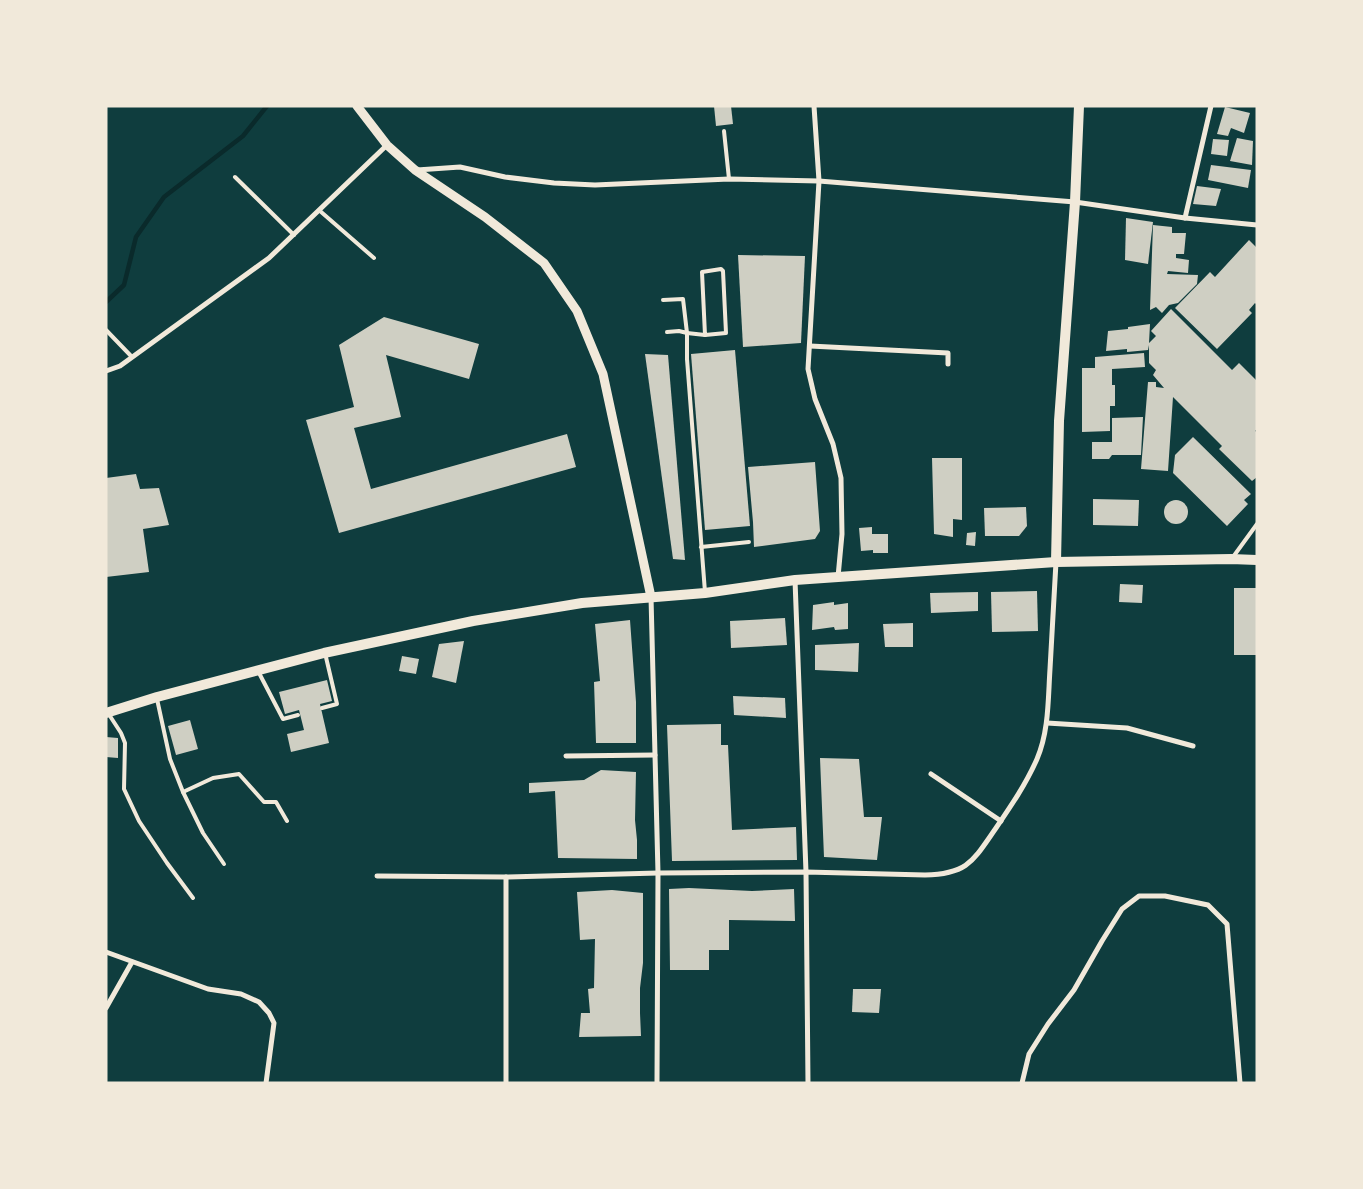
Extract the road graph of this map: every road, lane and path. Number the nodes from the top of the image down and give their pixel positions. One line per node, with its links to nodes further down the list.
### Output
1 (357, 106): 6 (street)
2 (814, 106): 10 (street)
3 (1079, 106): 11 (main road)
4 (1211, 106): 13 (street)
5 (724, 131): 9 (lane)
6 (387, 145): 7 (street); 12 (street)
7 (415, 170): 9 (street); 35 (street)
8 (235, 177): 15 (lane)
9 (729, 179): 10 (street)
10 (819, 181): 11 (street); 22 (street)
11 (1075, 202): 13 (street); 31 (main road)
12 (320, 210): 15 (street); 16 (lane)
13 (1185, 218): 14 (street)
14 (1257, 225)
15 (294, 235): 23 (street)
16 (374, 258)
17 (663, 300): 20 (lane)
18 (106, 330): 23 (lane)
19 (667, 332): 20 (lane)
20 (687, 333): 21 (lane); 28 (lane)
21 (705, 335): 21 (lane)
22 (810, 346): 24 (street); 32 (street)
23 (132, 357): 25 (street)
24 (948, 364)
25 (106, 371)
26 (1257, 524): 29 (lane)
27 (748, 542): 28 (lane)
28 (701, 547): 34 (lane)
29 (1231, 559): 30 (main road); 31 (main road)
30 (1257, 560)
31 (1056, 562): 32 (main road); 42 (street)
32 (838, 577): 33 (main road)
33 (795, 580): 34 (main road); 51 (street)
34 (706, 593): 35 (main road)
35 (651, 598): 36 (main road); 44 (street)
36 (324, 652): 37 (main road); 39 (lane)
37 (258, 671): 38 (main road); 41 (lane)
38 (156, 697): 40 (main road); 47 (lane)
39 (322, 708)
40 (107, 713): 55 (lane)
41 (298, 715)
42 (1047, 724): 43 (street); 49 (street)
43 (1193, 746)
44 (655, 755): 45 (street); 52 (street)
45 (566, 756)
46 (931, 774): 49 (street)
47 (183, 792): 48 (lane); 50 (lane)
48 (287, 821)
49 (1001, 821): 51 (street)
50 (224, 864)
51 (806, 872): 52 (street); 62 (street)
52 (658, 873): 54 (street); 61 (street)
53 (377, 876): 54 (street)
54 (506, 877): 60 (street)
55 (193, 898)
56 (106, 952): 57 (street)
57 (132, 962): 58 (street); 59 (street)
58 (106, 1008)
59 (266, 1083)
60 (506, 1083)
61 (656, 1083)
62 (808, 1083)
63 (1022, 1083): 64 (street)
64 (1240, 1083)

